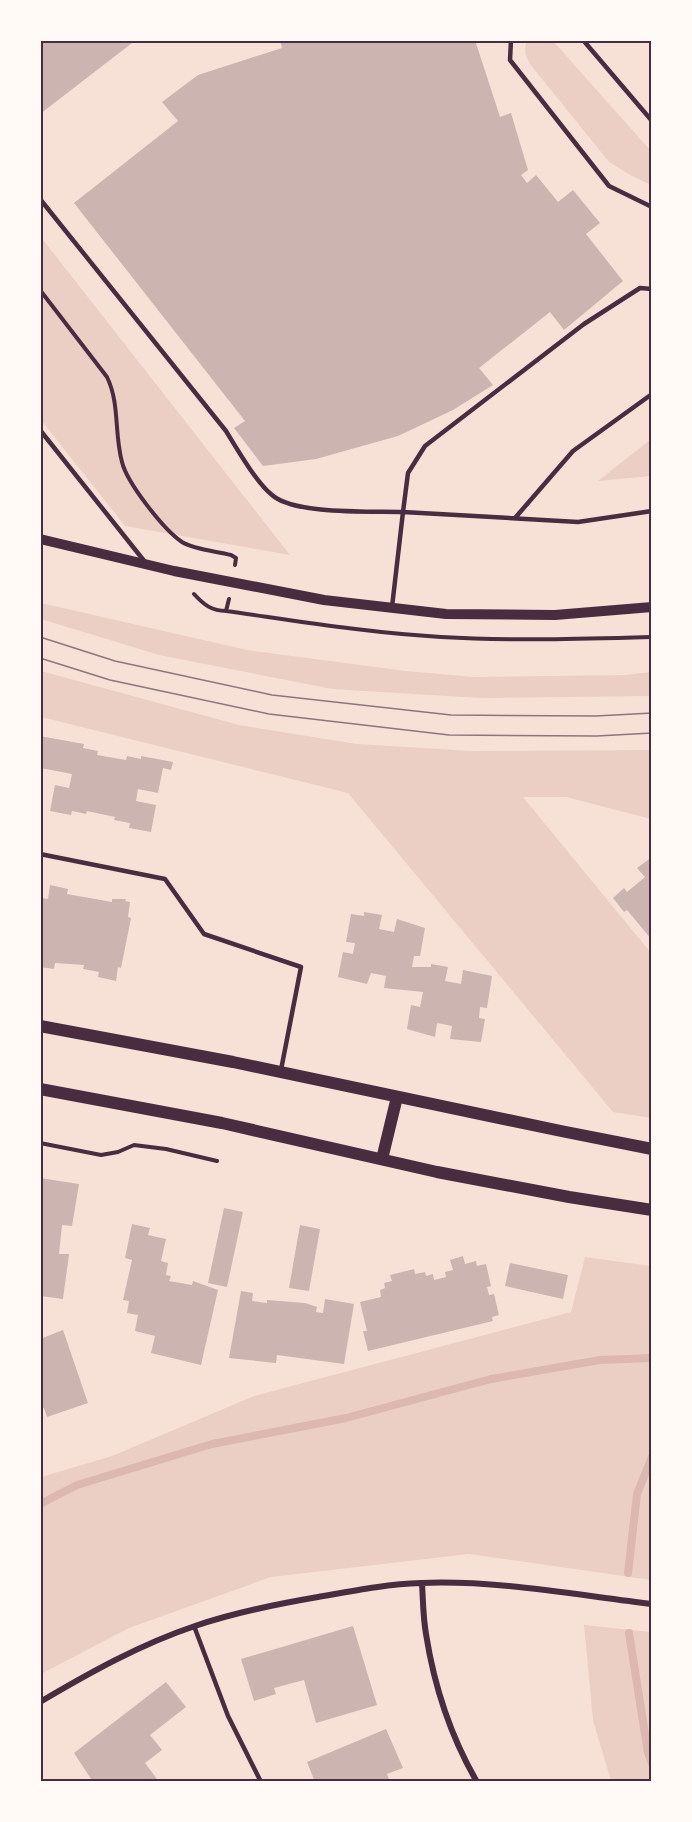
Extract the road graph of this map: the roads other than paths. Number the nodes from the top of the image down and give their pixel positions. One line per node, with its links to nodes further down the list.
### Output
1 (511, 40): 5 (lane)
2 (583, 40): 3 (lane)
3 (651, 121)
4 (40, 199): 10 (lane)
5 (651, 207)
6 (651, 289): 10 (lane)
7 (651, 394): 11 (lane)
8 (40, 430): 13 (lane)
9 (651, 511): 11 (lane)
10 (403, 512): 11 (lane); 14 (lane)
11 (514, 518)
12 (40, 539): 13 (street)
13 (148, 565): 14 (street)
14 (392, 608): 15 (street)
15 (651, 608)
16 (40, 854): 18 (lane)
17 (40, 1026): 18 (main road)
18 (280, 1072): 20 (main road)
19 (40, 1089): 22 (main road)
20 (397, 1097): 21 (main road); 22 (main road)
21 (651, 1149)
22 (382, 1159): 23 (main road)
23 (651, 1210)
24 (422, 1583): 25 (street); 26 (street); 29 (street)
25 (651, 1604)
26 (194, 1626): 27 (street); 28 (lane)
27 (40, 1702)
28 (261, 1782)
29 (477, 1782)

